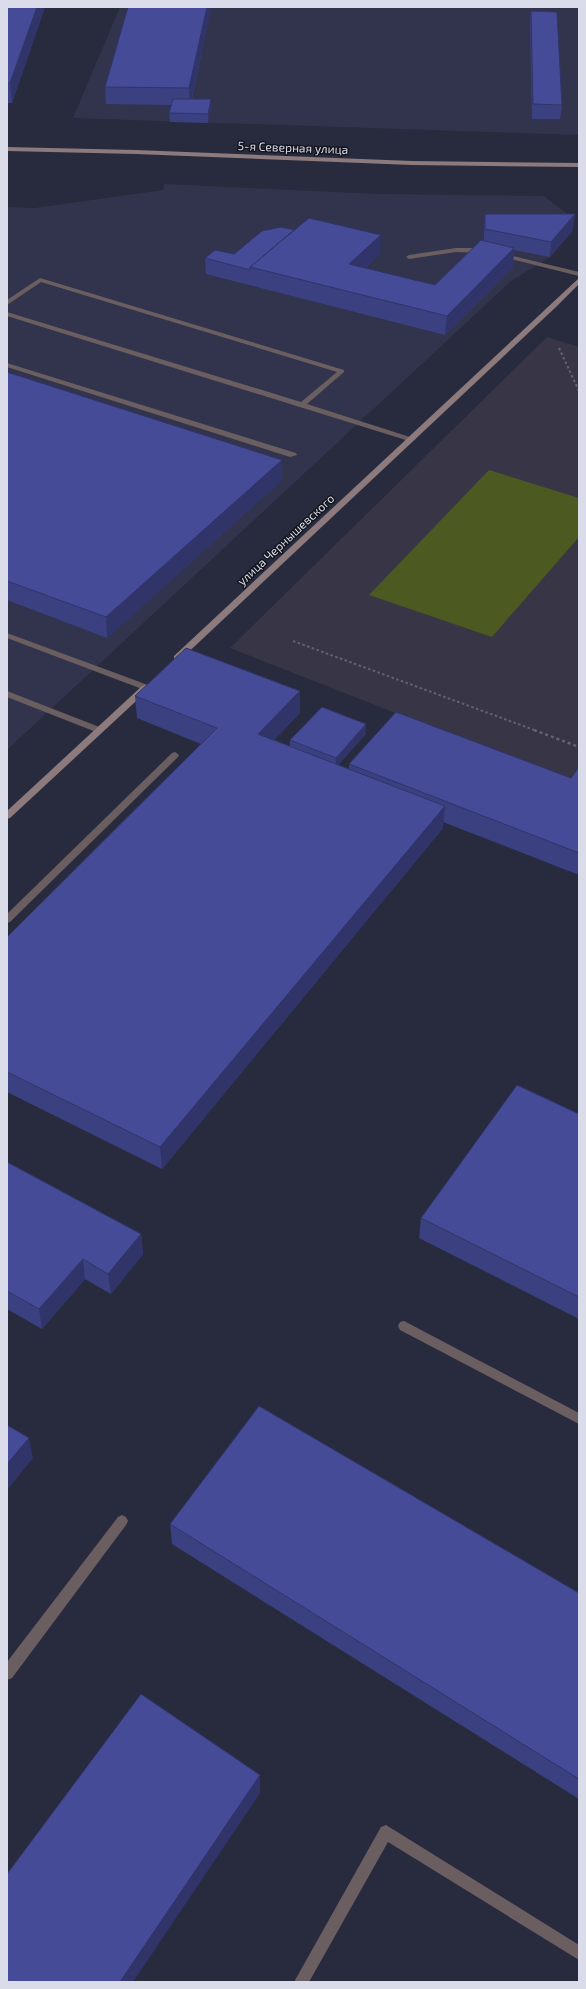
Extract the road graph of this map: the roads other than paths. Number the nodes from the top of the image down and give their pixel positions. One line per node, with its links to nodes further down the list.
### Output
1 (7, 149): 2 (street, 5-я Северная улица)
2 (579, 164)
3 (410, 257): 4 (street)
4 (579, 274)
5 (579, 280): 10 (street, улица Чернышевского)
6 (7, 303): 9 (street)
7 (7, 314): 9 (street)
8 (7, 365): 11 (street)
9 (302, 405): 10 (street)
10 (412, 439): 13 (street, улица Чернышевского)
11 (293, 455)
12 (7, 635): 15 (street)
13 (168, 666)
14 (7, 694): 15 (street)
15 (99, 730): 17 (street)
16 (175, 755): 18 (street)
17 (7, 816)
18 (7, 920)
19 (404, 1326): 20 (street)
20 (579, 1420)
21 (122, 1521): 22 (street)
22 (7, 1673)
23 (579, 1953): 24 (street)
24 (301, 1982)

